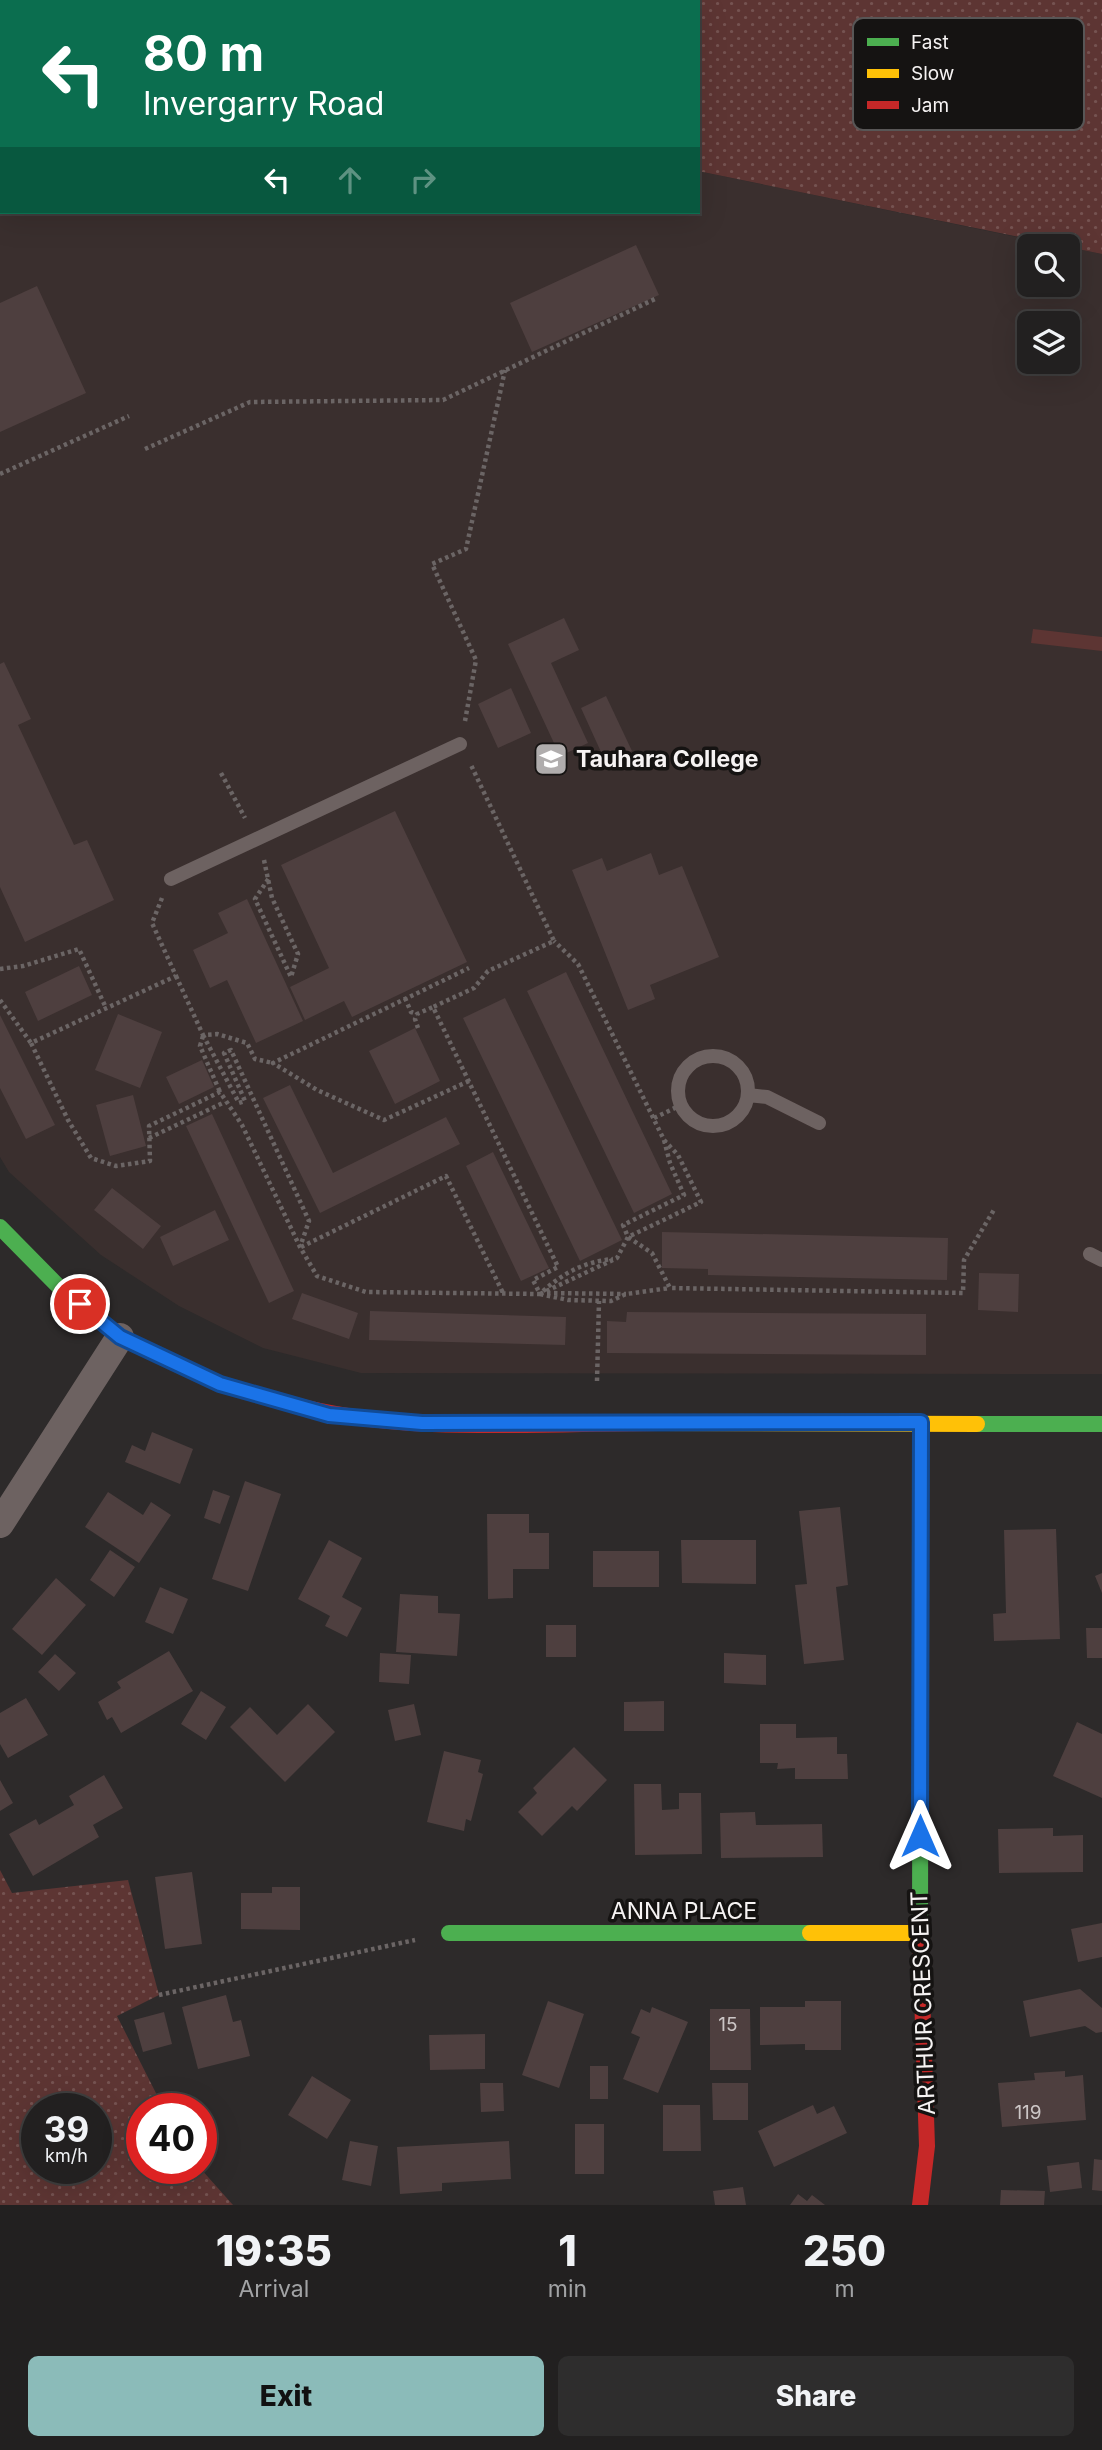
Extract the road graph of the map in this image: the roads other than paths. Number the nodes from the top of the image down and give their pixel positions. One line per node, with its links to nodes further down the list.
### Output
1 (460, 744): 2 (lane)
2 (170, 879)
3 (748, 1094): 3 (lane); 4 (lane)
4 (819, 1123)
5 (0, 1227): 6 (street)
6 (120, 1337): 7 (street); 9 (street)
7 (921, 1422): 8 (street); 11 (street, ARTHUR CRESCENT)
8 (1102, 1424)
9 (0, 1524)
10 (449, 1933): 11 (street, ANNA PLACE)
11 (920, 1933): 12 (street, ARTHUR CRESCENT)
12 (920, 2205)

